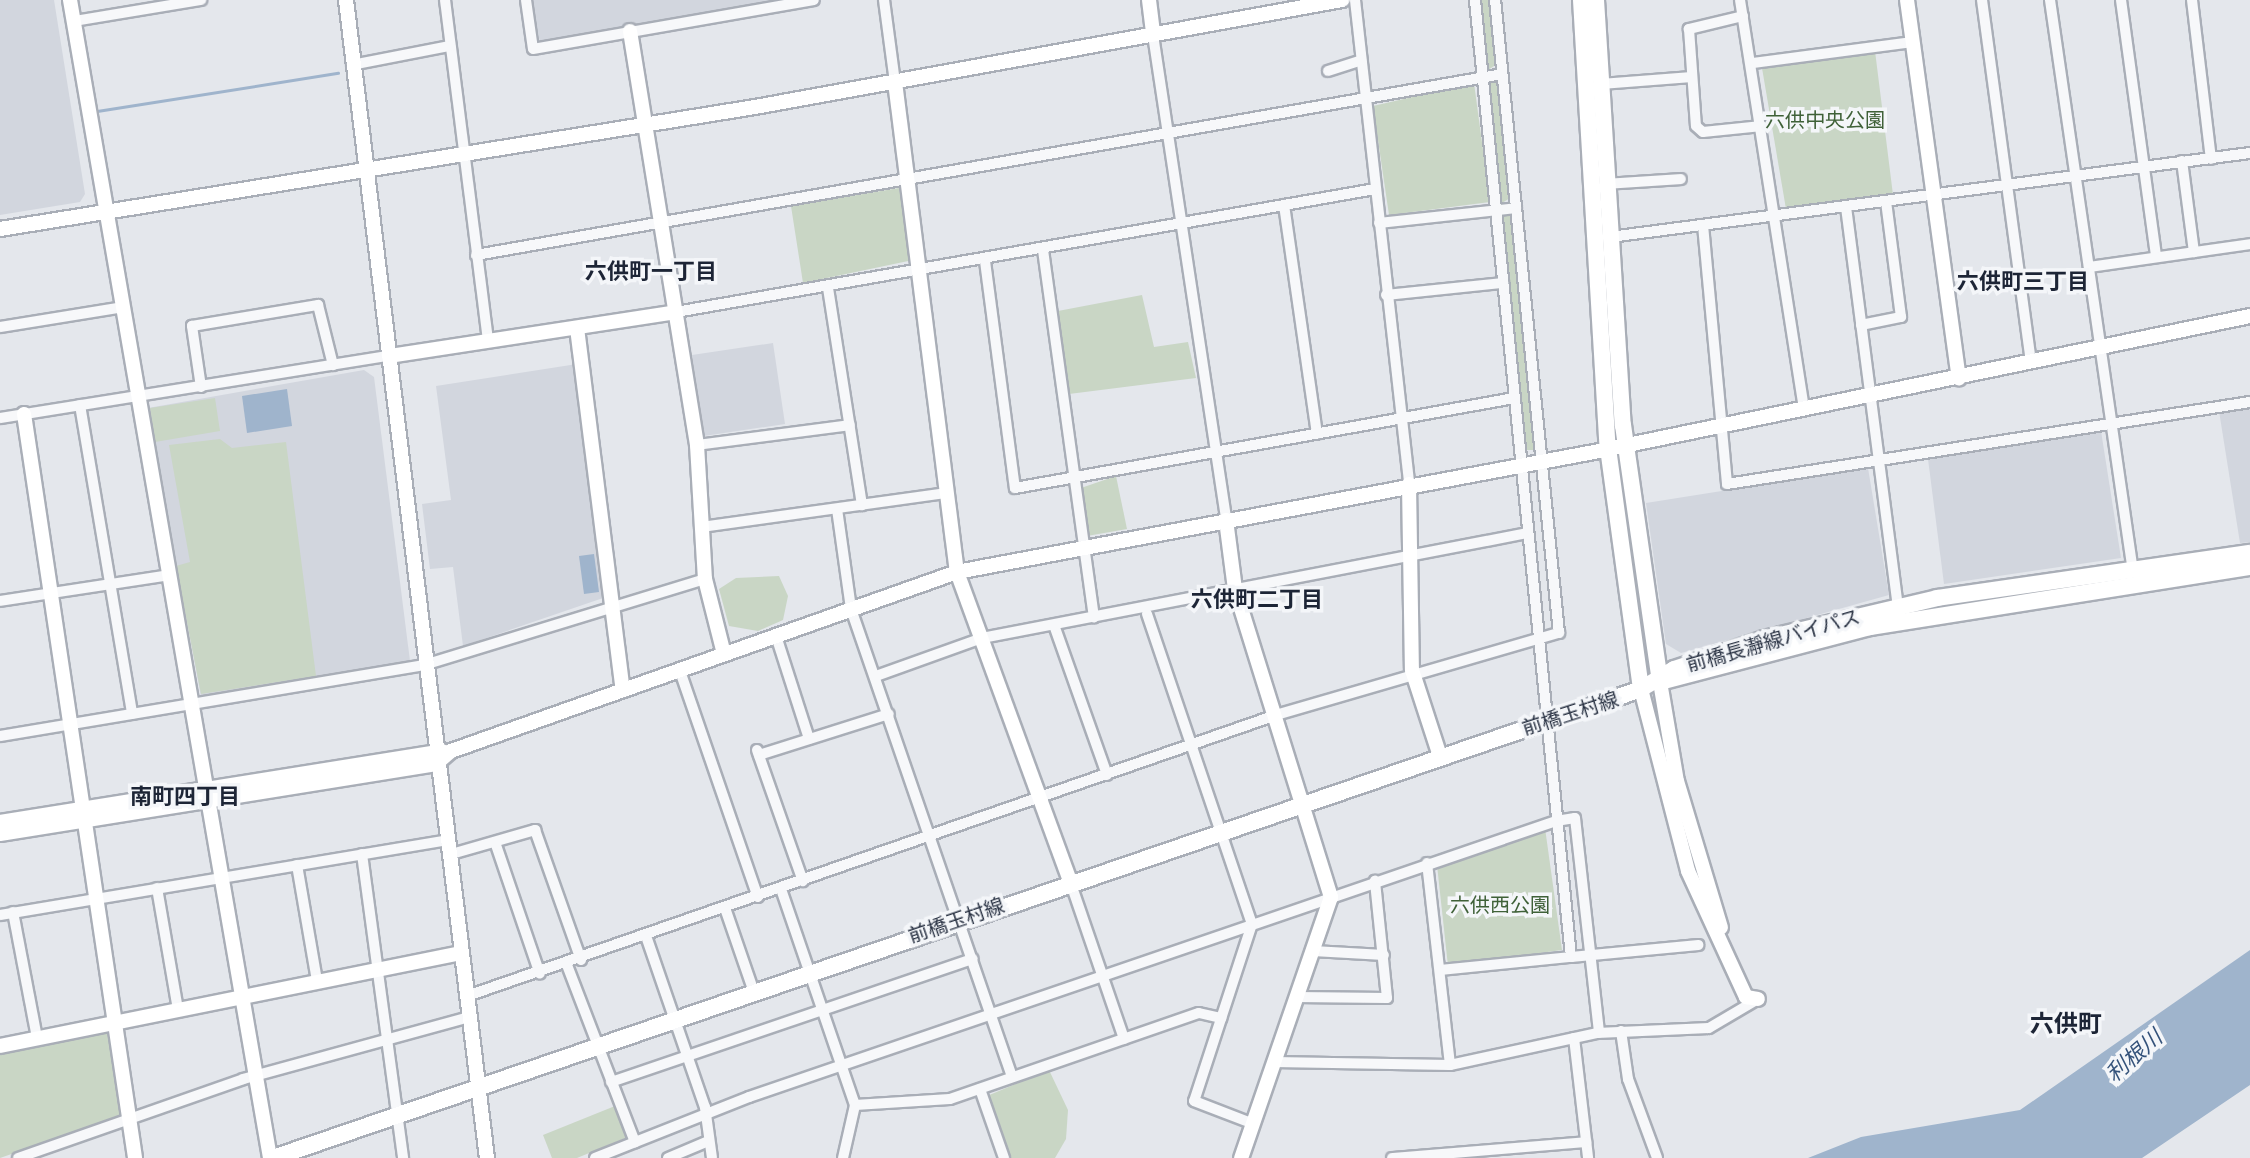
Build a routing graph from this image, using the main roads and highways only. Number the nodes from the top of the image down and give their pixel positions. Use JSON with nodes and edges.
{"nodes":[{"id":1,"x":1581,"y":0,"type":"edge"},
{"id":2,"x":1596,"y":0,"type":"edge"},
{"id":3,"x":2250,"y":553,"type":"edge"},
{"id":4,"x":2250,"y":567,"type":"edge"},
{"id":5,"x":2134,"y":577,"type":"junction"},
{"id":6,"x":1660,"y":682,"type":"junction"},
{"id":7,"x":1641,"y":689,"type":"junction"},
{"id":8,"x":271,"y":1158,"type":"edge"}],
"edges":[{"from":1,"to":7,"type":"main road","name":"前橋玉村線"},
{"from":2,"to":6,"type":"main road"},
{"from":3,"to":5,"type":"main road","name":"前橋長瀞線バイパス"},
{"from":4,"to":5,"type":"main road","name":"前橋長瀞線バイパス"},
{"from":5,"to":6,"type":"main road","name":"前橋長瀞線バイパス"},
{"from":6,"to":7,"type":"main road","name":"前橋玉村線"},
{"from":7,"to":8,"type":"main road","name":"前橋玉村線"}]}
